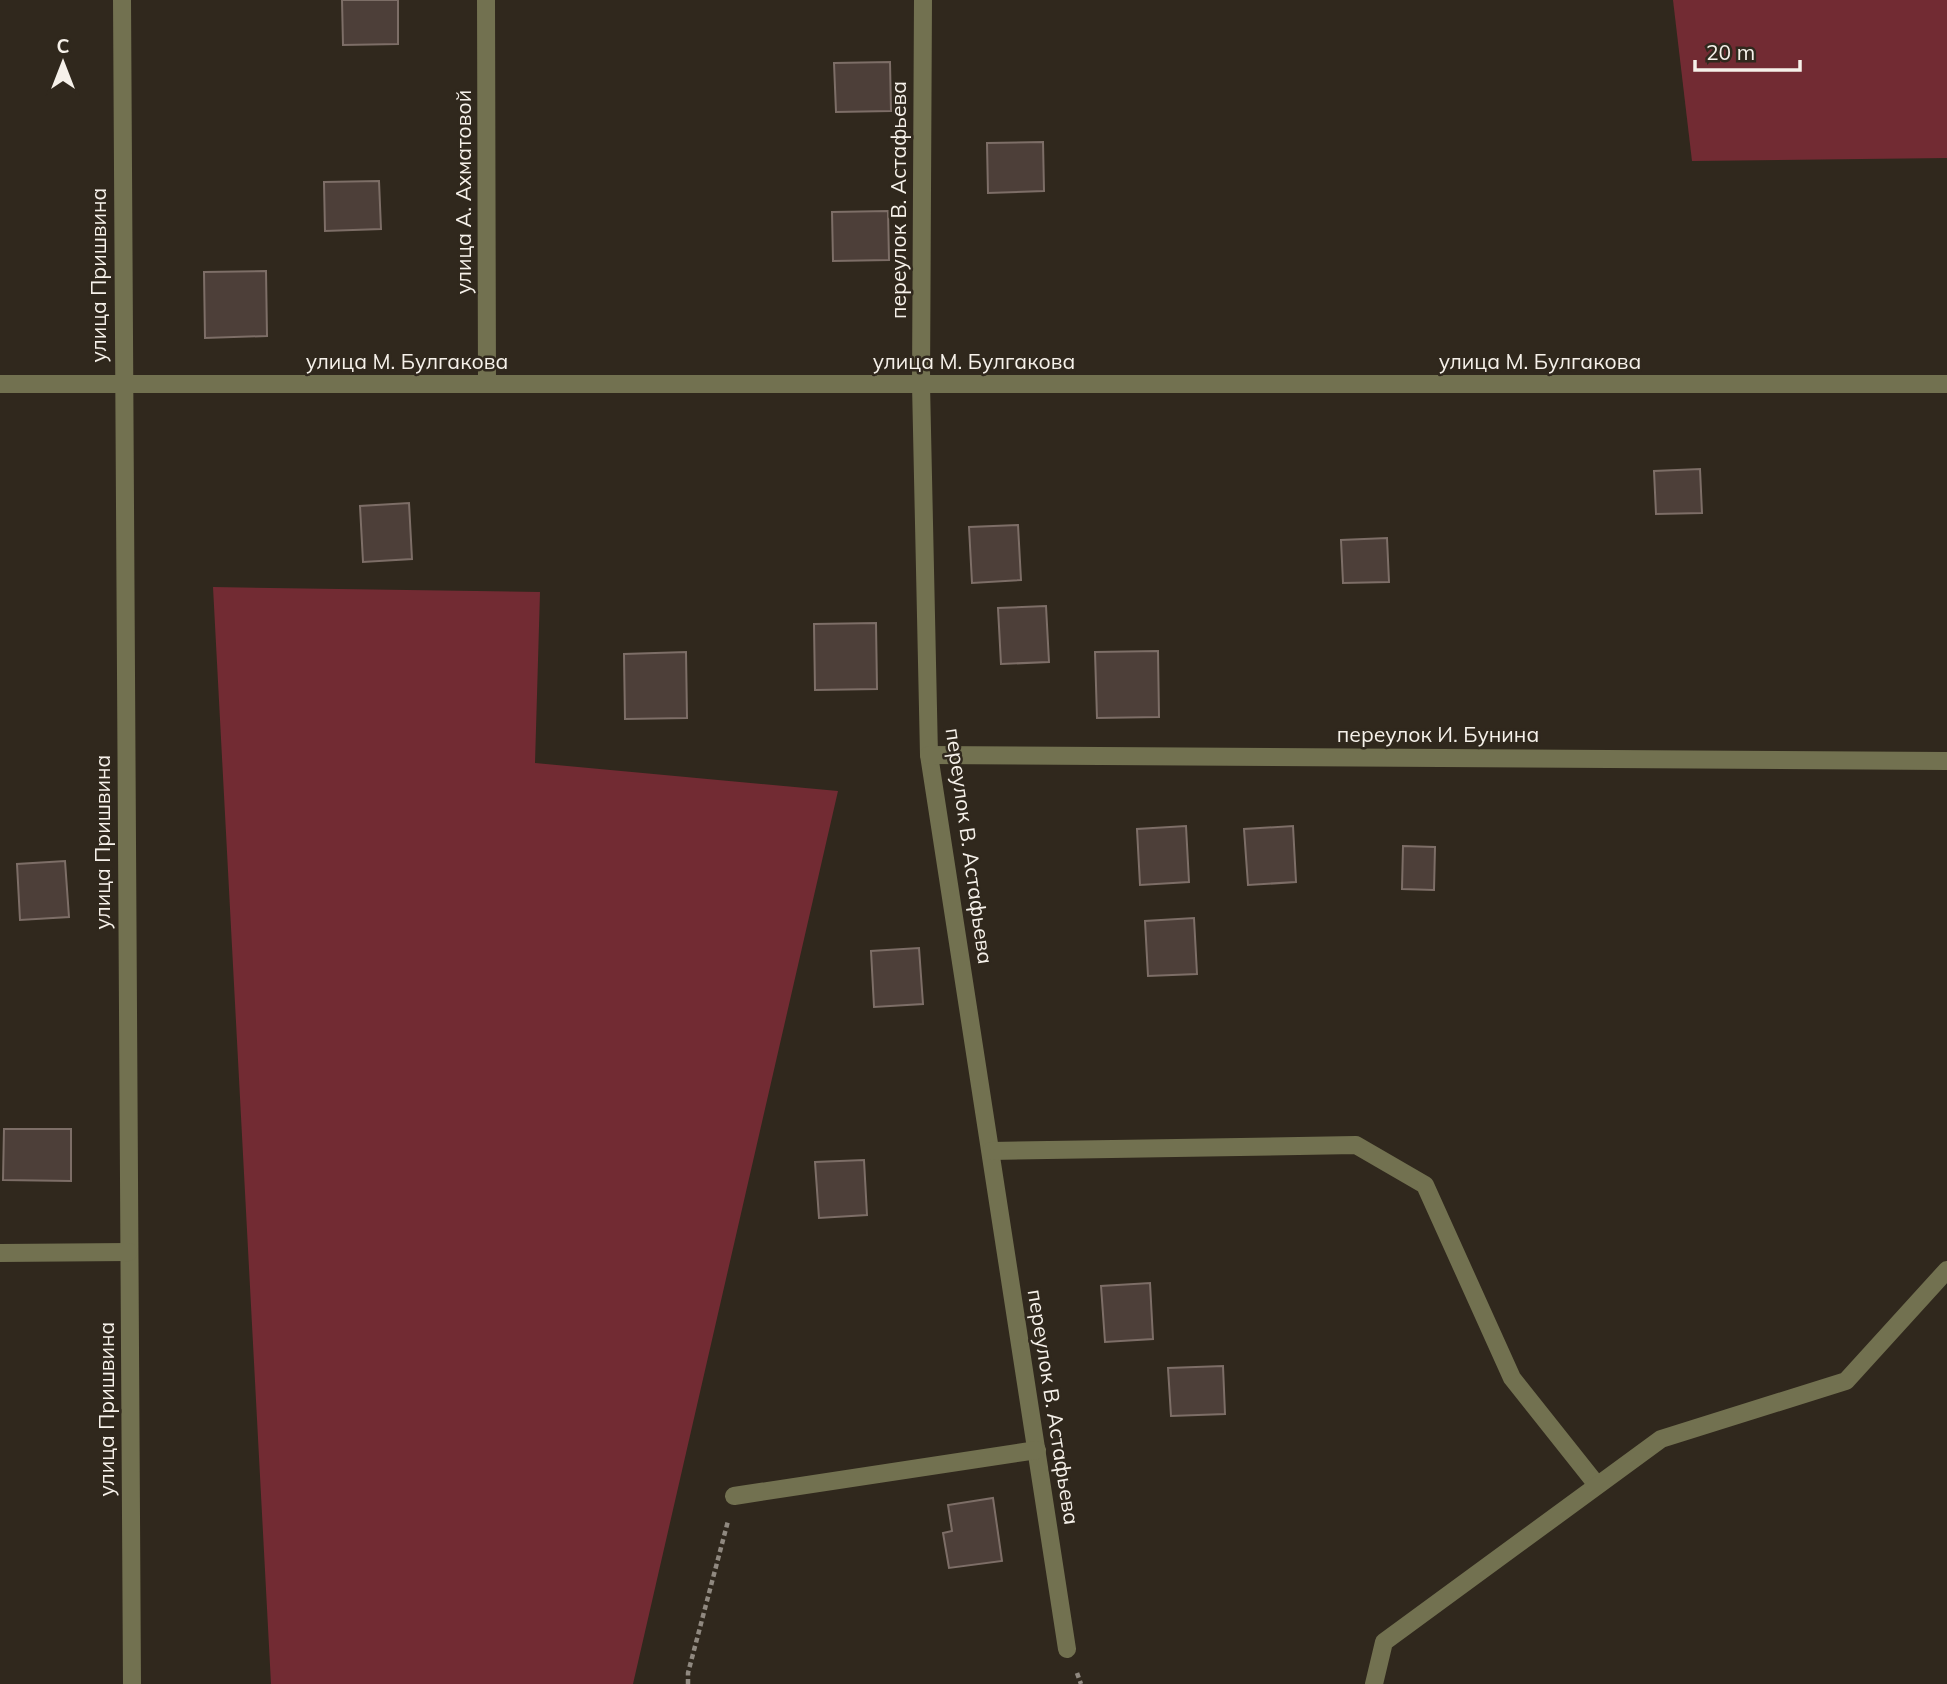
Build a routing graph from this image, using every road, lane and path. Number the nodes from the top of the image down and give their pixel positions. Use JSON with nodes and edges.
{"nodes":[{"id":1,"x":122,"y":0,"type":"edge"},
{"id":2,"x":486,"y":0,"type":"edge"},
{"id":3,"x":923,"y":0,"type":"edge"},
{"id":4,"x":0,"y":384,"type":"edge"},
{"id":5,"x":122,"y":384,"type":"junction"},
{"id":6,"x":487,"y":384,"type":"junction"},
{"id":7,"x":921,"y":384,"type":"junction"},
{"id":8,"x":1947,"y":384,"type":"edge"},
{"id":9,"x":929,"y":755,"type":"junction"},
{"id":10,"x":1947,"y":761,"type":"edge"},
{"id":11,"x":991,"y":1151,"type":"junction"},
{"id":12,"x":129,"y":1252,"type":"junction"},
{"id":13,"x":0,"y":1253,"type":"edge"},
{"id":14,"x":1947,"y":1270,"type":"edge"},
{"id":15,"x":1037,"y":1450,"type":"junction"},
{"id":16,"x":1597,"y":1485,"type":"junction"},
{"id":17,"x":734,"y":1496,"type":"joint"},
{"id":18,"x":1068,"y":1649,"type":"dead end"},
{"id":19,"x":132,"y":1684,"type":"edge"},
{"id":20,"x":688,"y":1684,"type":"edge"},
{"id":21,"x":1374,"y":1684,"type":"edge"}],
"edges":[{"from":1,"to":5,"type":"street","name":"улица Пришвина"},
{"from":2,"to":6,"type":"street","name":"улица А. Ахматовой"},
{"from":3,"to":7,"type":"street","name":"переулок В. Астафьева"},
{"from":4,"to":5,"type":"street","name":"улица М. Булгакова"},
{"from":5,"to":6,"type":"street","name":"улица М. Булгакова"},
{"from":5,"to":12,"type":"street","name":"улица Пришвина"},
{"from":6,"to":7,"type":"street","name":"улица М. Булгакова"},
{"from":7,"to":8,"type":"street","name":"улица М. Булгакова"},
{"from":7,"to":9,"type":"street","name":"переулок В. Астафьева"},
{"from":9,"to":10,"type":"street","name":"переулок И. Бунина"},
{"from":9,"to":11,"type":"street","name":"переулок В. Астафьева"},
{"from":11,"to":15,"type":"street","name":"переулок В. Астафьева"},
{"from":11,"to":16,"type":"street"},
{"from":12,"to":13,"type":"street"},
{"from":12,"to":19,"type":"street","name":"улица Пришвина"},
{"from":14,"to":16,"type":"street"},
{"from":15,"to":17,"type":"street"},
{"from":15,"to":18,"type":"street","name":"переулок В. Астафьева"},
{"from":16,"to":21,"type":"street"},
{"from":17,"to":20,"type":"path"}]}
